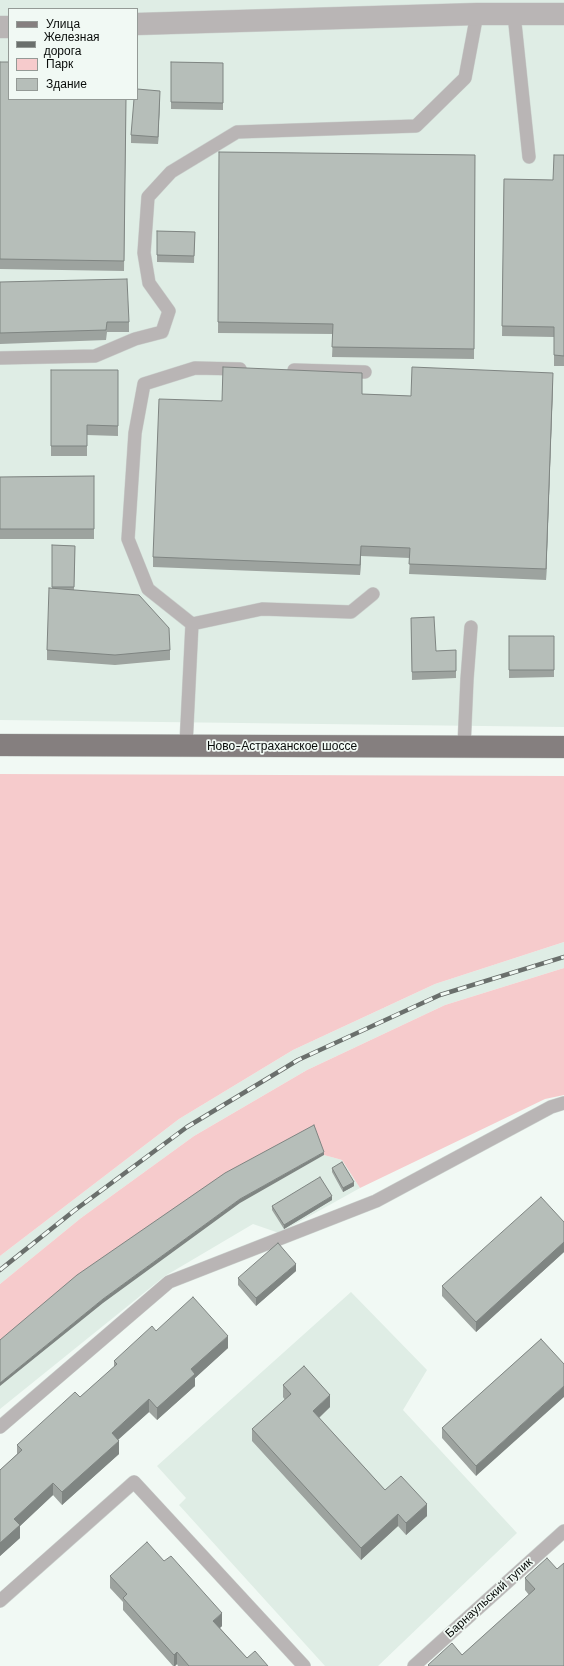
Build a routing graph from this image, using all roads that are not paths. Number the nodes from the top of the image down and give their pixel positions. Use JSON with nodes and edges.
{"nodes":[{"id":1,"x":477,"y":14,"type":"junction"},
{"id":2,"x":514,"y":14,"type":"junction"},
{"id":3,"x":564,"y":14,"type":"edge"},
{"id":4,"x":138,"y":24,"type":"edge"},
{"id":5,"x":529,"y":157,"type":"dead end"},
{"id":6,"x":0,"y":358,"type":"edge"},
{"id":7,"x":249,"y":370,"type":"edge"},
{"id":8,"x":280,"y":370,"type":"edge"},
{"id":9,"x":365,"y":372,"type":"dead end"},
{"id":10,"x":373,"y":594,"type":"dead end"},
{"id":11,"x":192,"y":624,"type":"junction"},
{"id":12,"x":471,"y":627,"type":"dead end"},
{"id":13,"x":0,"y":745,"type":"edge"},
{"id":14,"x":186,"y":745,"type":"junction"},
{"id":15,"x":464,"y":746,"type":"junction"},
{"id":16,"x":564,"y":747,"type":"edge"},
{"id":17,"x":564,"y":1103,"type":"edge"},
{"id":18,"x":0,"y":1427,"type":"edge"},
{"id":19,"x":564,"y":1531,"type":"edge"},
{"id":20,"x":0,"y":1601,"type":"edge"},
{"id":21,"x":304,"y":1666,"type":"edge"},
{"id":22,"x":414,"y":1666,"type":"edge"}],
"edges":[{"from":1,"to":2,"type":"street"},
{"from":1,"to":4,"type":"street"},
{"from":1,"to":6,"type":"lane"},
{"from":2,"to":3,"type":"street"},
{"from":2,"to":5,"type":"lane"},
{"from":7,"to":11,"type":"lane"},
{"from":8,"to":9,"type":"lane"},
{"from":10,"to":11,"type":"lane"},
{"from":11,"to":14,"type":"lane"},
{"from":12,"to":15,"type":"lane"},
{"from":13,"to":14,"type":"main road","name":"Ново-Астраханское шоссе"},
{"from":14,"to":15,"type":"main road","name":"Ново-Астраханское шоссе"},
{"from":15,"to":16,"type":"main road","name":"Ново-Астраханское шоссе"},
{"from":17,"to":18,"type":"lane"},
{"from":19,"to":22,"type":"lane","name":"Барнаульский тупик"},
{"from":20,"to":21,"type":"lane"}]}
